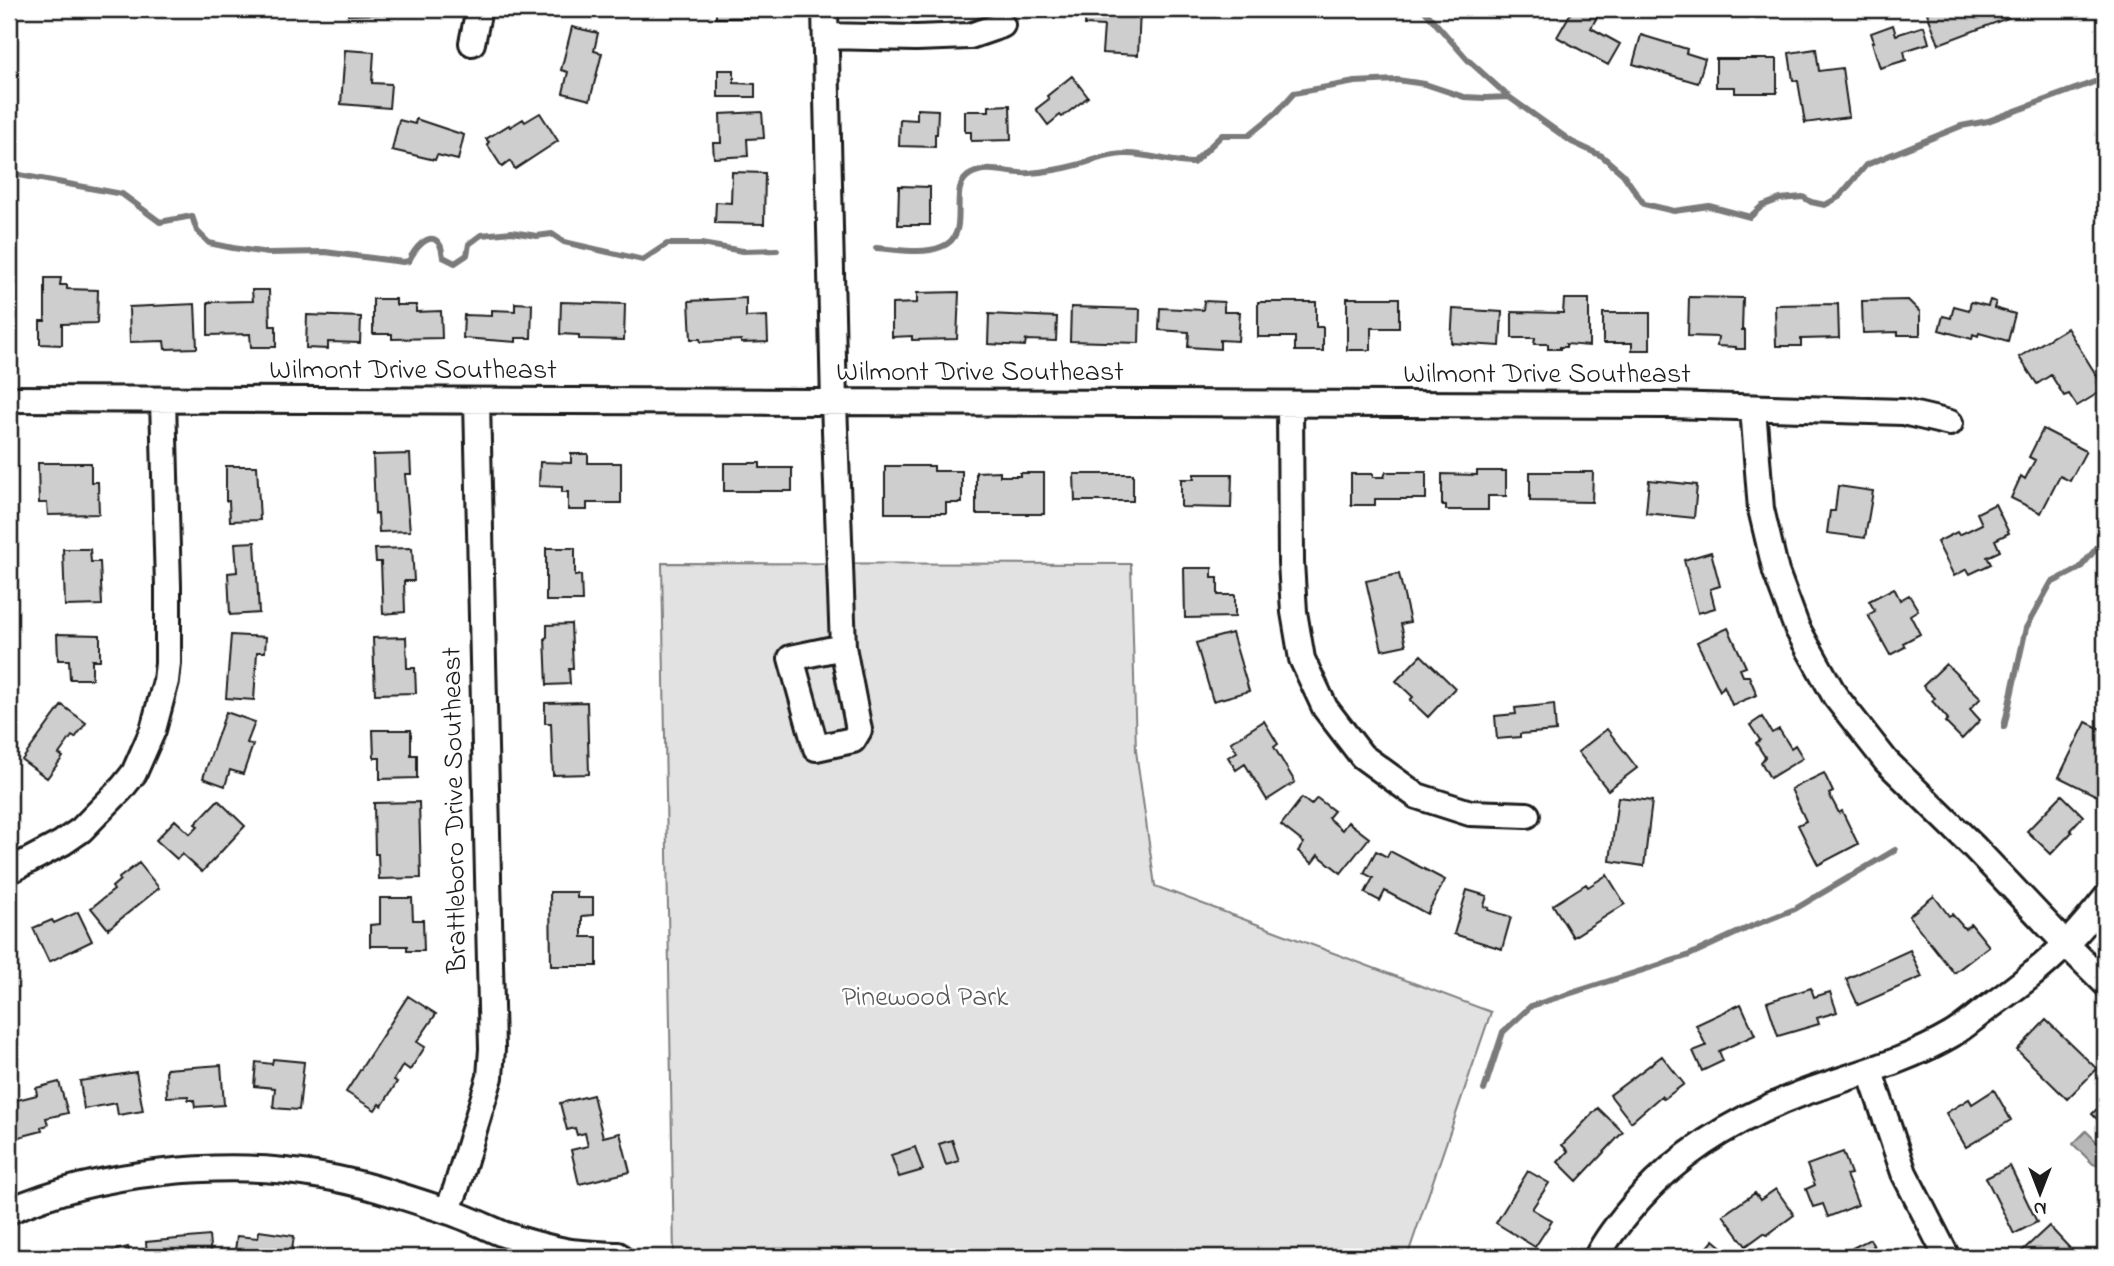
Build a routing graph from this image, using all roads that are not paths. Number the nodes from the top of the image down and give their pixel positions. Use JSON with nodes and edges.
{"nodes":[{"id":1,"x":480,"y":9,"type":"edge"},
{"id":2,"x":825,"y":9,"type":"edge"},
{"id":3,"x":1002,"y":25,"type":"dead end"},
{"id":4,"x":826,"y":36,"type":"junction"},
{"id":5,"x":472,"y":43,"type":"dead end"},
{"id":6,"x":9,"y":399,"type":"edge"},
{"id":7,"x":163,"y":400,"type":"junction"},
{"id":8,"x":477,"y":401,"type":"junction"},
{"id":9,"x":834,"y":403,"type":"junction"},
{"id":10,"x":1290,"y":404,"type":"junction"},
{"id":11,"x":1754,"y":408,"type":"junction"},
{"id":12,"x":1950,"y":423,"type":"dead end"},
{"id":13,"x":843,"y":647,"type":"dead end"},
{"id":14,"x":1527,"y":815,"type":"dead end"},
{"id":15,"x":9,"y":871,"type":"edge"},
{"id":16,"x":2105,"y":899,"type":"edge"},
{"id":17,"x":2066,"y":944,"type":"junction"},
{"id":18,"x":2105,"y":983,"type":"edge"},
{"id":19,"x":1870,"y":1072,"type":"junction"},
{"id":20,"x":9,"y":1211,"type":"edge"},
{"id":21,"x":447,"y":1211,"type":"junction"},
{"id":22,"x":618,"y":1255,"type":"dead end"},
{"id":23,"x":1597,"y":1257,"type":"edge"},
{"id":24,"x":1947,"y":1257,"type":"edge"}],
"edges":[{"from":1,"to":5,"type":"street"},
{"from":2,"to":4,"type":"street"},
{"from":3,"to":4,"type":"street"},
{"from":4,"to":9,"type":"street"},
{"from":6,"to":7,"type":"street","name":"Wilmont Drive Southeast"},
{"from":7,"to":8,"type":"street","name":"Wilmont Drive Southeast"},
{"from":7,"to":15,"type":"street"},
{"from":8,"to":9,"type":"street","name":"Wilmont Drive Southeast"},
{"from":8,"to":21,"type":"street","name":"Brattleboro Drive Southeast"},
{"from":9,"to":10,"type":"street","name":"Wilmont Drive Southeast"},
{"from":9,"to":13,"type":"street"},
{"from":10,"to":11,"type":"street","name":"Wilmont Drive Southeast"},
{"from":10,"to":14,"type":"street"},
{"from":11,"to":12,"type":"street","name":"Wilmont Drive Southeast"},
{"from":11,"to":17,"type":"street"},
{"from":16,"to":17,"type":"street"},
{"from":17,"to":18,"type":"street"},
{"from":17,"to":19,"type":"street"},
{"from":19,"to":23,"type":"street"},
{"from":19,"to":24,"type":"street"},
{"from":20,"to":21,"type":"street"},
{"from":21,"to":22,"type":"street"}]}
